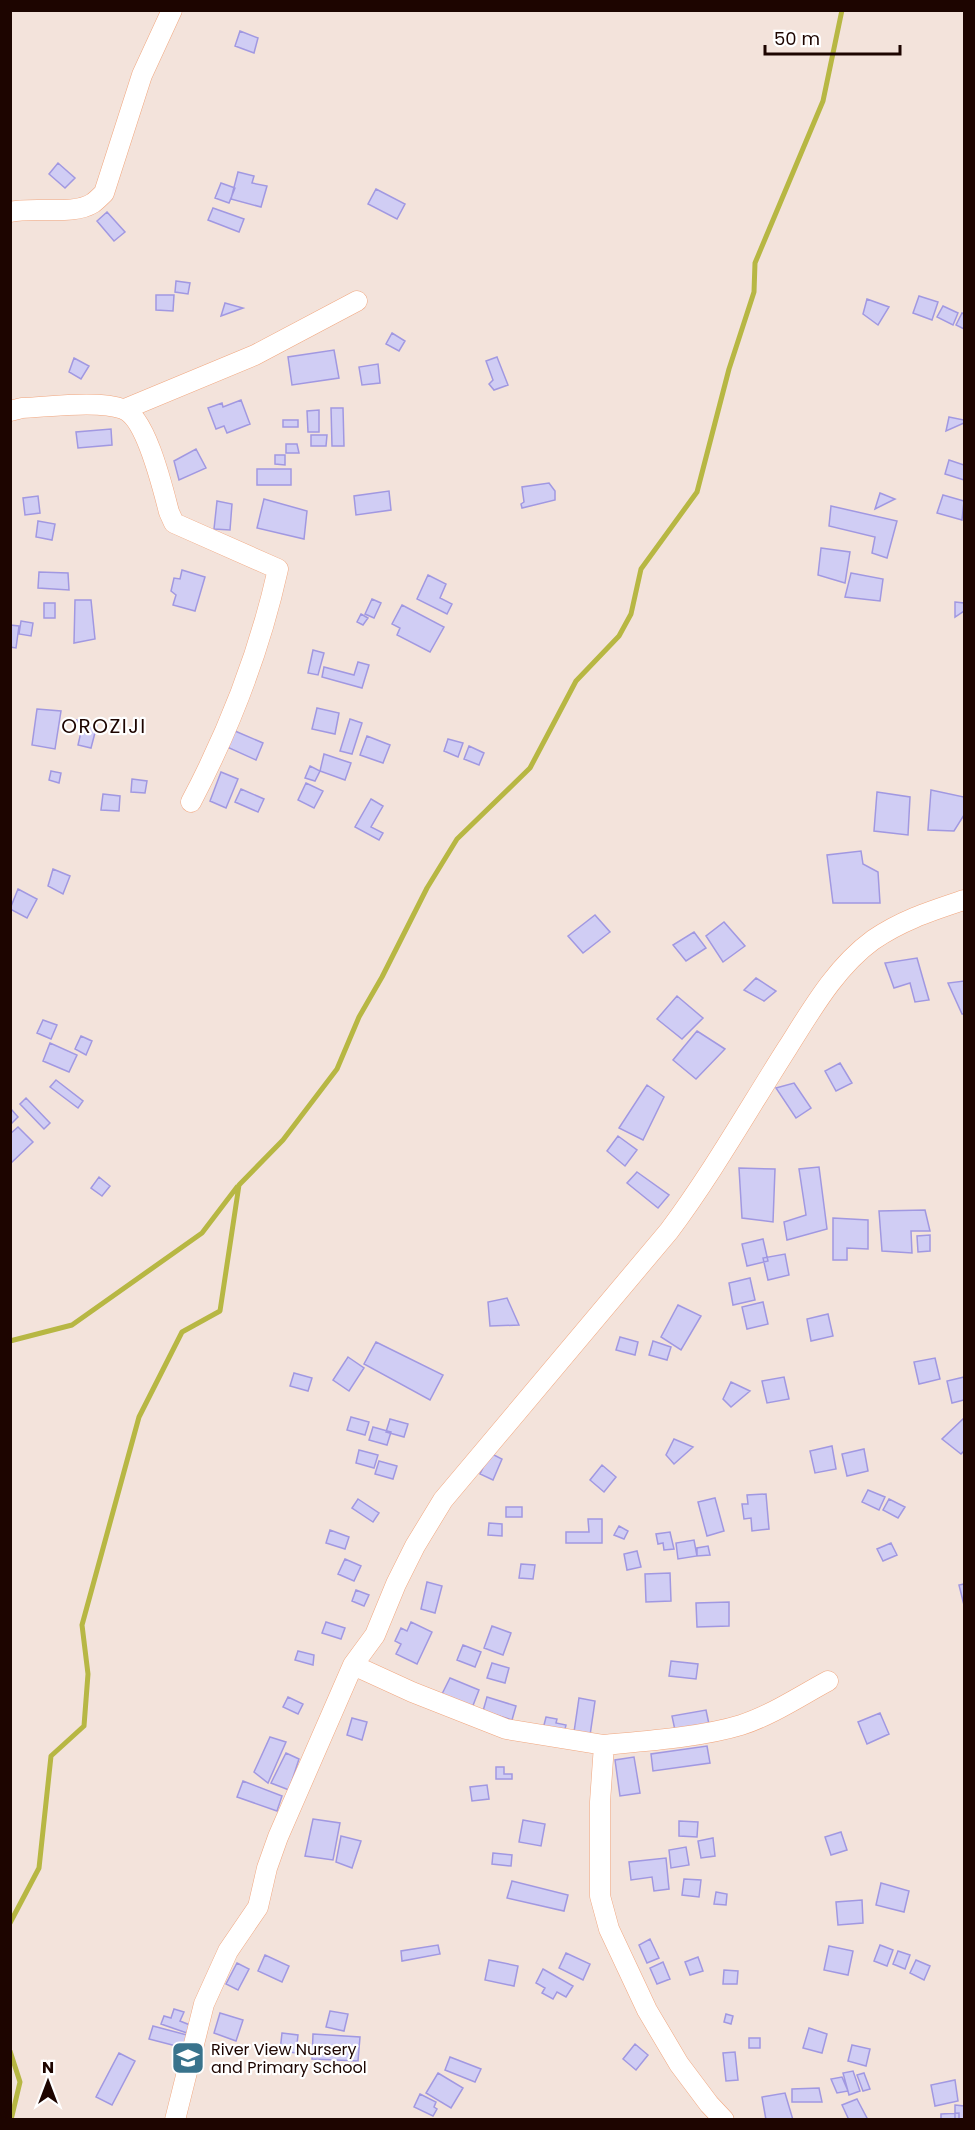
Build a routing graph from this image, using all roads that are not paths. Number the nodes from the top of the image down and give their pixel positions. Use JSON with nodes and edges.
{"nodes":[{"id":1,"x":172,"y":10,"type":"edge"},
{"id":2,"x":10,"y":212,"type":"edge"},
{"id":3,"x":357,"y":302,"type":"dead end"},
{"id":4,"x":126,"y":409,"type":"junction"},
{"id":5,"x":10,"y":411,"type":"edge"},
{"id":6,"x":191,"y":802,"type":"dead end"},
{"id":7,"x":964,"y":900,"type":"edge"},
{"id":8,"x":353,"y":1665,"type":"junction"},
{"id":9,"x":828,"y":1681,"type":"dead end"},
{"id":10,"x":604,"y":1745,"type":"junction"},
{"id":11,"x":175,"y":2120,"type":"edge"},
{"id":12,"x":724,"y":2120,"type":"edge"}],
"edges":[{"from":1,"to":2,"type":"street"},
{"from":3,"to":4,"type":"street"},
{"from":4,"to":5,"type":"street"},
{"from":4,"to":6,"type":"street"},
{"from":7,"to":8,"type":"street"},
{"from":8,"to":10,"type":"street"},
{"from":8,"to":11,"type":"street"},
{"from":9,"to":10,"type":"street"},
{"from":10,"to":12,"type":"street"}]}
